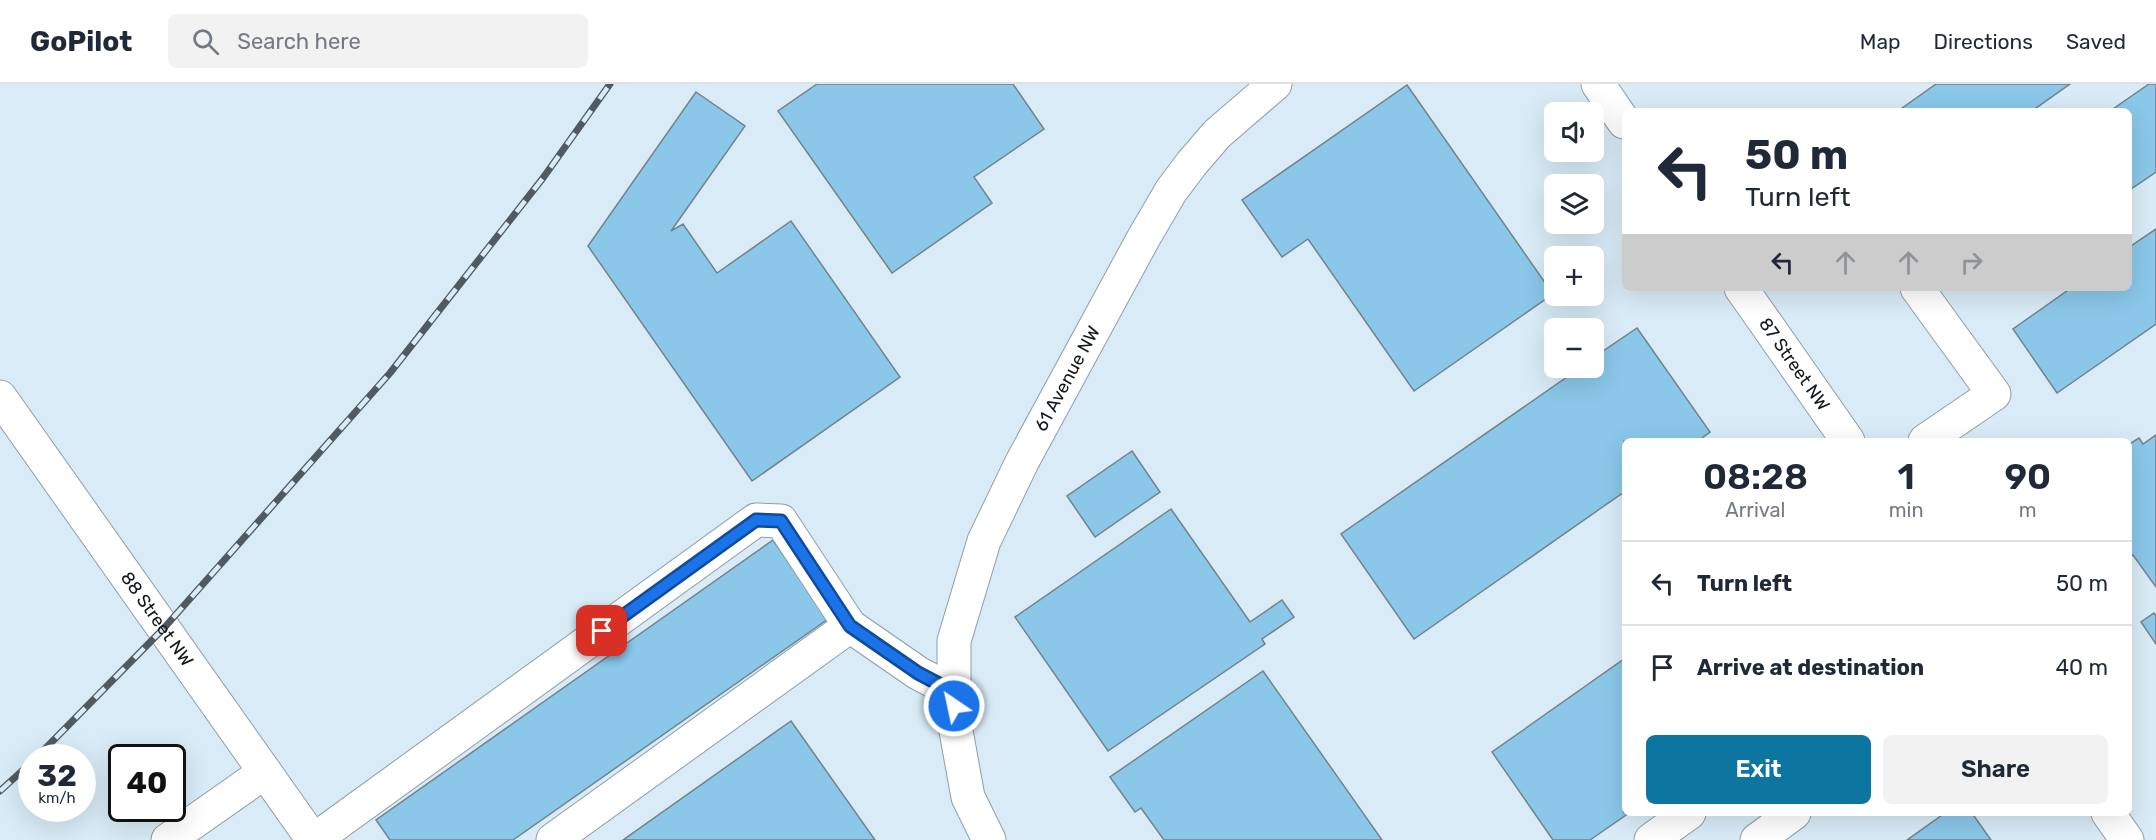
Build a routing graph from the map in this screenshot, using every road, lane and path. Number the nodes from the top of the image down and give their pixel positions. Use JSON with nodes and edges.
{"nodes":[{"id":1,"x":1598,"y":84,"type":"edge"},
{"id":2,"x":1267,"y":87,"type":"edge"},
{"id":3,"x":1622,"y":119,"type":"edge"},
{"id":4,"x":1743,"y":291,"type":"edge"},
{"id":5,"x":1919,"y":291,"type":"edge"},
{"id":6,"x":0,"y":397,"type":"edge"},
{"id":7,"x":1846,"y":438,"type":"edge"},
{"id":8,"x":1929,"y":438,"type":"edge"},
{"id":9,"x":850,"y":626,"type":"junction"},
{"id":10,"x":954,"y":706,"type":"junction"},
{"id":11,"x":265,"y":772,"type":"junction"},
{"id":12,"x":1685,"y":816,"type":"edge"},
{"id":13,"x":1790,"y":816,"type":"edge"},
{"id":14,"x":2110,"y":816,"type":"edge"},
{"id":15,"x":203,"y":830,"type":"edge"},
{"id":16,"x":168,"y":840,"type":"edge"},
{"id":17,"x":313,"y":840,"type":"edge"},
{"id":18,"x":553,"y":840,"type":"edge"},
{"id":19,"x":989,"y":840,"type":"edge"},
{"id":20,"x":1651,"y":840,"type":"edge"},
{"id":21,"x":1757,"y":840,"type":"edge"},
{"id":22,"x":2127,"y":840,"type":"edge"}],
"edges":[{"from":1,"to":3,"type":"street"},
{"from":2,"to":10,"type":"street","name":"61 Avenue NW"},
{"from":4,"to":7,"type":"street","name":"87 Street NW"},
{"from":5,"to":8,"type":"street"},
{"from":6,"to":11,"type":"street","name":"88 Street NW"},
{"from":9,"to":10,"type":"street"},
{"from":9,"to":17,"type":"street"},
{"from":9,"to":18,"type":"street"},
{"from":10,"to":19,"type":"street","name":"61 Avenue NW"},
{"from":11,"to":15,"type":"street"},
{"from":11,"to":17,"type":"street","name":"88 Street NW"},
{"from":12,"to":20,"type":"street"},
{"from":13,"to":21,"type":"street"},
{"from":14,"to":22,"type":"street"},
{"from":15,"to":16,"type":"street"}]}
